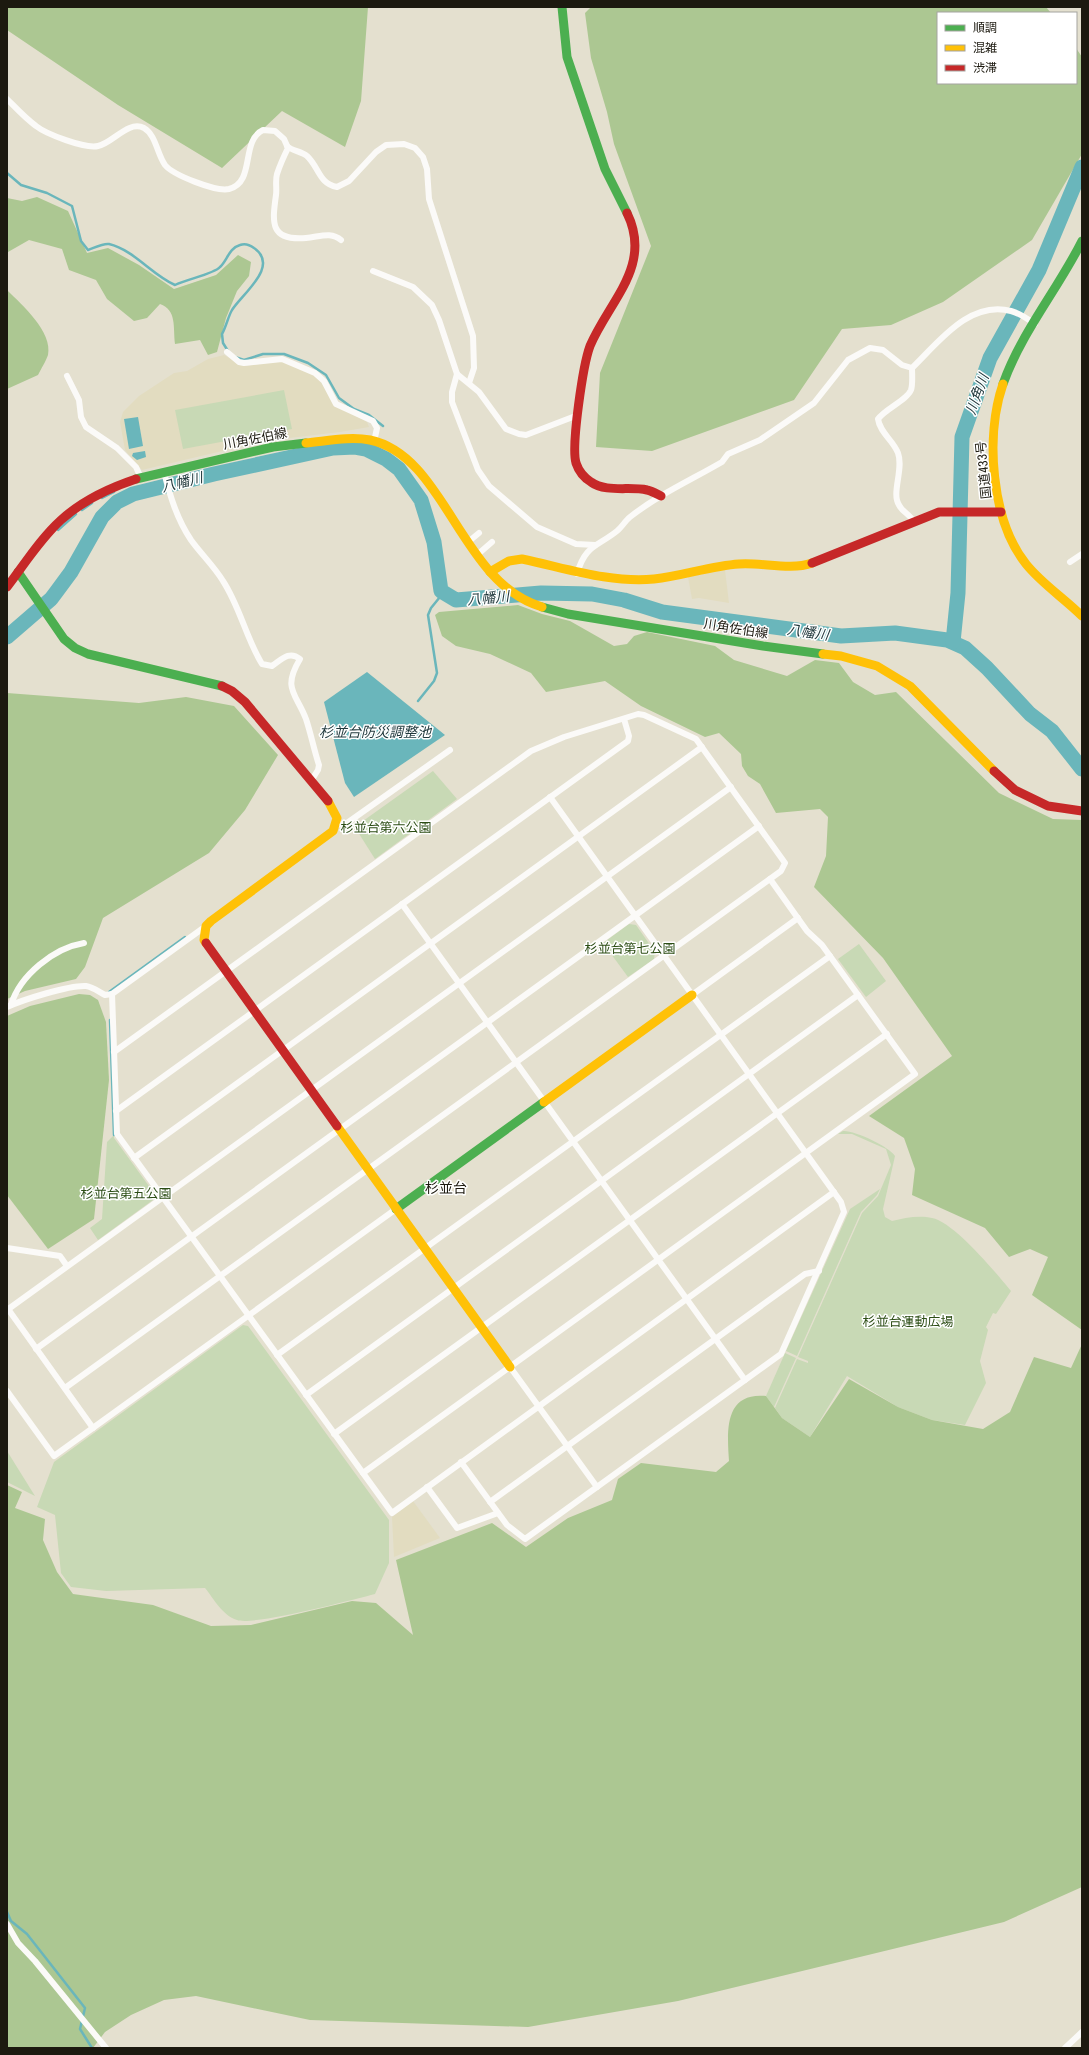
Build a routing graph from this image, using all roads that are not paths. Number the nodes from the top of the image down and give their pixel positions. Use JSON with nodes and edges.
{"nodes":[{"id":1,"x":562,"y":7,"type":"edge"},
{"id":2,"x":7,"y":98,"type":"edge"},
{"id":3,"x":287,"y":146,"type":"junction"},
{"id":4,"x":341,"y":240,"type":"dead end"},
{"id":5,"x":1082,"y":241,"type":"edge"},
{"id":6,"x":373,"y":271,"type":"dead end"},
{"id":7,"x":1035,"y":324,"type":"junction"},
{"id":8,"x":227,"y":352,"type":"dead end"},
{"id":9,"x":912,"y":368,"type":"junction"},
{"id":10,"x":457,"y":374,"type":"junction"},
{"id":11,"x":67,"y":376,"type":"dead end"},
{"id":12,"x":469,"y":384,"type":"junction"},
{"id":13,"x":578,"y":415,"type":"junction"},
{"id":14,"x":374,"y":442,"type":"junction"},
{"id":15,"x":165,"y":474,"type":"junction"},
{"id":16,"x":141,"y":478,"type":"junction"},
{"id":17,"x":661,"y":496,"type":"junction"},
{"id":18,"x":1001,"y":512,"type":"junction"},
{"id":19,"x":913,"y":521,"type":"junction"},
{"id":20,"x":479,"y":533,"type":"dead end"},
{"id":21,"x":468,"y":542,"type":"junction"},
{"id":22,"x":492,"y":542,"type":"dead end"},
{"id":23,"x":595,"y":545,"type":"junction"},
{"id":24,"x":1082,"y":554,"type":"edge"},
{"id":25,"x":477,"y":555,"type":"junction"},
{"id":26,"x":1070,"y":562,"type":"dead end"},
{"id":27,"x":18,"y":572,"type":"junction"},
{"id":28,"x":490,"y":572,"type":"junction"},
{"id":29,"x":577,"y":574,"type":"junction"},
{"id":30,"x":7,"y":586,"type":"edge"},
{"id":31,"x":1082,"y":616,"type":"edge"},
{"id":32,"x":624,"y":719,"type":"junction"},
{"id":33,"x":702,"y":747,"type":"junction"},
{"id":34,"x":450,"y":750,"type":"dead end"},
{"id":35,"x":311,"y":781,"type":"junction"},
{"id":36,"x":731,"y":787,"type":"junction"},
{"id":37,"x":550,"y":797,"type":"junction"},
{"id":38,"x":1082,"y":811,"type":"edge"},
{"id":39,"x":336,"y":825,"type":"junction"},
{"id":40,"x":759,"y":826,"type":"junction"},
{"id":41,"x":578,"y":837,"type":"junction"},
{"id":42,"x":607,"y":877,"type":"junction"},
{"id":43,"x":770,"y":879,"type":"junction"},
{"id":44,"x":402,"y":904,"type":"junction"},
{"id":45,"x":635,"y":916,"type":"junction"},
{"id":46,"x":798,"y":918,"type":"junction"},
{"id":47,"x":206,"y":926,"type":"junction"},
{"id":48,"x":84,"y":943,"type":"dead end"},
{"id":49,"x":430,"y":944,"type":"junction"},
{"id":50,"x":664,"y":955,"type":"junction"},
{"id":51,"x":830,"y":956,"type":"junction"},
{"id":52,"x":225,"y":972,"type":"junction"},
{"id":53,"x":459,"y":984,"type":"junction"},
{"id":54,"x":112,"y":994,"type":"junction"},
{"id":55,"x":692,"y":995,"type":"junction"},
{"id":56,"x":858,"y":995,"type":"junction"},
{"id":57,"x":9,"y":1006,"type":"edge"},
{"id":58,"x":254,"y":1011,"type":"junction"},
{"id":59,"x":487,"y":1023,"type":"junction"},
{"id":60,"x":887,"y":1034,"type":"junction"},
{"id":61,"x":721,"y":1035,"type":"junction"},
{"id":62,"x":282,"y":1051,"type":"junction"},
{"id":63,"x":114,"y":1052,"type":"junction"},
{"id":64,"x":516,"y":1062,"type":"junction"},
{"id":65,"x":749,"y":1074,"type":"junction"},
{"id":66,"x":311,"y":1090,"type":"junction"},
{"id":67,"x":544,"y":1102,"type":"junction"},
{"id":68,"x":116,"y":1111,"type":"junction"},
{"id":69,"x":778,"y":1113,"type":"junction"},
{"id":70,"x":339,"y":1130,"type":"junction"},
{"id":71,"x":573,"y":1141,"type":"junction"},
{"id":72,"x":806,"y":1153,"type":"junction"},
{"id":73,"x":134,"y":1158,"type":"junction"},
{"id":74,"x":368,"y":1169,"type":"junction"},
{"id":75,"x":601,"y":1181,"type":"junction"},
{"id":76,"x":834,"y":1192,"type":"junction"},
{"id":77,"x":163,"y":1197,"type":"junction"},
{"id":78,"x":396,"y":1208,"type":"junction"},
{"id":79,"x":630,"y":1220,"type":"junction"},
{"id":80,"x":191,"y":1237,"type":"junction"},
{"id":81,"x":7,"y":1248,"type":"edge"},
{"id":82,"x":425,"y":1248,"type":"junction"},
{"id":83,"x":658,"y":1260,"type":"junction"},
{"id":84,"x":67,"y":1266,"type":"junction"},
{"id":85,"x":819,"y":1271,"type":"junction"},
{"id":86,"x":220,"y":1276,"type":"junction"},
{"id":87,"x":454,"y":1288,"type":"junction"},
{"id":88,"x":687,"y":1299,"type":"junction"},
{"id":89,"x":7,"y":1310,"type":"edge"},
{"id":90,"x":248,"y":1315,"type":"junction"},
{"id":91,"x":482,"y":1327,"type":"junction"},
{"id":92,"x":715,"y":1338,"type":"junction"},
{"id":93,"x":36,"y":1349,"type":"junction"},
{"id":94,"x":277,"y":1355,"type":"junction"},
{"id":95,"x":510,"y":1367,"type":"junction"},
{"id":96,"x":745,"y":1380,"type":"junction"},
{"id":97,"x":65,"y":1388,"type":"junction"},
{"id":98,"x":7,"y":1391,"type":"edge"},
{"id":99,"x":306,"y":1394,"type":"junction"},
{"id":100,"x":539,"y":1406,"type":"junction"},
{"id":101,"x":94,"y":1428,"type":"junction"},
{"id":102,"x":334,"y":1434,"type":"junction"},
{"id":103,"x":568,"y":1445,"type":"junction"},
{"id":104,"x":461,"y":1462,"type":"junction"},
{"id":105,"x":363,"y":1473,"type":"junction"},
{"id":106,"x":597,"y":1486,"type":"junction"},
{"id":107,"x":427,"y":1487,"type":"junction"},
{"id":108,"x":490,"y":1502,"type":"junction"},
{"id":109,"x":498,"y":1513,"type":"junction"},
{"id":110,"x":7,"y":1924,"type":"edge"},
{"id":111,"x":1082,"y":2032,"type":"edge"},
{"id":112,"x":106,"y":2048,"type":"edge"},
{"id":113,"x":1066,"y":2048,"type":"edge"}],
"edges":[{"from":1,"to":13,"type":"main road"},
{"from":2,"to":3,"type":"street"},
{"from":3,"to":4,"type":"street"},
{"from":3,"to":12,"type":"street"},
{"from":5,"to":7,"type":"main road","name":"国道433号"},
{"from":6,"to":10,"type":"street"},
{"from":7,"to":9,"type":"street"},
{"from":7,"to":18,"type":"main road","name":"国道433号"},
{"from":8,"to":14,"type":"street"},
{"from":9,"to":17,"type":"street"},
{"from":9,"to":19,"type":"street"},
{"from":10,"to":12,"type":"street"},
{"from":10,"to":23,"type":"street"},
{"from":11,"to":16,"type":"street"},
{"from":12,"to":13,"type":"street"},
{"from":13,"to":17,"type":"main road"},
{"from":14,"to":15,"type":"main road","name":"川角佐伯線"},
{"from":14,"to":21,"type":"main road","name":"川角佐伯線"},
{"from":15,"to":16,"type":"main road","name":"川角佐伯線"},
{"from":15,"to":35,"type":"street"},
{"from":16,"to":27,"type":"main road","name":"川角佐伯線"},
{"from":17,"to":23,"type":"street"},
{"from":18,"to":19,"type":"main road"},
{"from":18,"to":31,"type":"main road","name":"国道433号"},
{"from":19,"to":29,"type":"main road"},
{"from":20,"to":21,"type":"street"},
{"from":21,"to":25,"type":"main road","name":"川角佐伯線"},
{"from":22,"to":25,"type":"street"},
{"from":23,"to":29,"type":"street"},
{"from":24,"to":26,"type":"street"},
{"from":25,"to":28,"type":"main road","name":"川角佐伯線"},
{"from":27,"to":30,"type":"main road","name":"川角佐伯線"},
{"from":27,"to":35,"type":"main road"},
{"from":28,"to":29,"type":"main road"},
{"from":28,"to":38,"type":"main road","name":"川角佐伯線"},
{"from":32,"to":33,"type":"street"},
{"from":32,"to":37,"type":"street"},
{"from":32,"to":52,"type":"street"},
{"from":33,"to":36,"type":"street"},
{"from":33,"to":41,"type":"street"},
{"from":34,"to":39,"type":"street"},
{"from":35,"to":39,"type":"main road"},
{"from":36,"to":40,"type":"street"},
{"from":36,"to":42,"type":"street"},
{"from":37,"to":41,"type":"street"},
{"from":37,"to":44,"type":"street"},
{"from":39,"to":47,"type":"main road"},
{"from":40,"to":43,"type":"street"},
{"from":40,"to":45,"type":"street"},
{"from":41,"to":42,"type":"street"},
{"from":41,"to":49,"type":"street"},
{"from":42,"to":45,"type":"street"},
{"from":42,"to":53,"type":"street"},
{"from":43,"to":46,"type":"street"},
{"from":43,"to":50,"type":"street"},
{"from":44,"to":49,"type":"street"},
{"from":44,"to":58,"type":"street"},
{"from":45,"to":50,"type":"street"},
{"from":45,"to":59,"type":"street"},
{"from":46,"to":51,"type":"street"},
{"from":46,"to":55,"type":"street"},
{"from":47,"to":52,"type":"main road"},
{"from":47,"to":54,"type":"street"},
{"from":48,"to":57,"type":"street"},
{"from":49,"to":53,"type":"street"},
{"from":49,"to":62,"type":"street"},
{"from":50,"to":55,"type":"street"},
{"from":50,"to":64,"type":"street"},
{"from":51,"to":56,"type":"street"},
{"from":51,"to":61,"type":"street"},
{"from":52,"to":58,"type":"main road"},
{"from":52,"to":63,"type":"street"},
{"from":53,"to":59,"type":"street"},
{"from":53,"to":66,"type":"street"},
{"from":54,"to":57,"type":"street"},
{"from":54,"to":63,"type":"street"},
{"from":55,"to":61,"type":"street"},
{"from":55,"to":67,"type":"main road"},
{"from":56,"to":60,"type":"street"},
{"from":56,"to":65,"type":"street"},
{"from":58,"to":62,"type":"main road"},
{"from":58,"to":68,"type":"street"},
{"from":59,"to":64,"type":"street"},
{"from":59,"to":70,"type":"street"},
{"from":60,"to":69,"type":"street"},
{"from":60,"to":72,"type":"street"},
{"from":61,"to":65,"type":"street"},
{"from":61,"to":71,"type":"street"},
{"from":62,"to":66,"type":"main road"},
{"from":62,"to":73,"type":"street"},
{"from":63,"to":68,"type":"street"},
{"from":64,"to":67,"type":"street"},
{"from":64,"to":74,"type":"street"},
{"from":65,"to":69,"type":"street"},
{"from":65,"to":75,"type":"street"},
{"from":66,"to":70,"type":"main road"},
{"from":66,"to":77,"type":"street"},
{"from":67,"to":71,"type":"street"},
{"from":67,"to":78,"type":"main road"},
{"from":68,"to":73,"type":"street"},
{"from":69,"to":72,"type":"street"},
{"from":69,"to":79,"type":"street"},
{"from":70,"to":74,"type":"main road"},
{"from":70,"to":80,"type":"street"},
{"from":71,"to":75,"type":"street"},
{"from":71,"to":82,"type":"street"},
{"from":72,"to":76,"type":"street"},
{"from":72,"to":83,"type":"street"},
{"from":73,"to":77,"type":"street"},
{"from":74,"to":78,"type":"main road"},
{"from":74,"to":86,"type":"street"},
{"from":75,"to":79,"type":"street"},
{"from":75,"to":87,"type":"street"},
{"from":76,"to":85,"type":"street"},
{"from":76,"to":88,"type":"street"},
{"from":77,"to":80,"type":"street"},
{"from":77,"to":84,"type":"street"},
{"from":78,"to":82,"type":"main road"},
{"from":78,"to":90,"type":"street"},
{"from":79,"to":83,"type":"street"},
{"from":79,"to":91,"type":"street"},
{"from":80,"to":86,"type":"street"},
{"from":80,"to":93,"type":"street"},
{"from":81,"to":84,"type":"street"},
{"from":82,"to":87,"type":"main road"},
{"from":82,"to":94,"type":"street"},
{"from":83,"to":88,"type":"street"},
{"from":83,"to":95,"type":"street"},
{"from":84,"to":89,"type":"street"},
{"from":85,"to":92,"type":"street"},
{"from":85,"to":96,"type":"street"},
{"from":86,"to":90,"type":"street"},
{"from":86,"to":97,"type":"street"},
{"from":87,"to":91,"type":"main road"},
{"from":87,"to":99,"type":"street"},
{"from":88,"to":92,"type":"street"},
{"from":88,"to":100,"type":"street"},
{"from":89,"to":93,"type":"street"},
{"from":90,"to":94,"type":"street"},
{"from":90,"to":101,"type":"street"},
{"from":91,"to":95,"type":"main road"},
{"from":91,"to":102,"type":"street"},
{"from":92,"to":96,"type":"street"},
{"from":92,"to":103,"type":"street"},
{"from":93,"to":97,"type":"street"},
{"from":94,"to":99,"type":"street"},
{"from":95,"to":100,"type":"street"},
{"from":95,"to":105,"type":"street"},
{"from":96,"to":106,"type":"street"},
{"from":97,"to":101,"type":"street"},
{"from":98,"to":101,"type":"street"},
{"from":99,"to":102,"type":"street"},
{"from":100,"to":103,"type":"street"},
{"from":100,"to":104,"type":"street"},
{"from":102,"to":105,"type":"street"},
{"from":103,"to":106,"type":"street"},
{"from":103,"to":108,"type":"street"},
{"from":104,"to":107,"type":"street"},
{"from":104,"to":108,"type":"street"},
{"from":105,"to":107,"type":"street"},
{"from":106,"to":109,"type":"street"},
{"from":107,"to":109,"type":"street"},
{"from":108,"to":109,"type":"street"},
{"from":110,"to":112,"type":"street"},
{"from":111,"to":113,"type":"street"}]}
